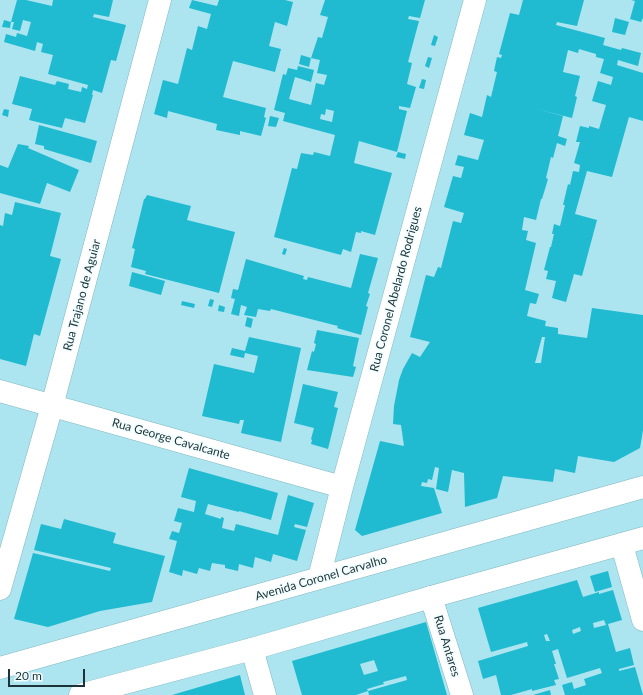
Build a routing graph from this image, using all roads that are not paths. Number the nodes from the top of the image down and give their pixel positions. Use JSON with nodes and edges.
{"nodes":[{"id":1,"x":160,"y":0,"type":"edge"},
{"id":2,"x":475,"y":0,"type":"edge"},
{"id":3,"x":0,"y":391,"type":"edge"},
{"id":4,"x":52,"y":406,"type":"junction"},
{"id":5,"x":342,"y":487,"type":"junction"},
{"id":6,"x":643,"y":487,"type":"edge"},
{"id":7,"x":643,"y":538,"type":"edge"},
{"id":8,"x":622,"y":545,"type":"junction"},
{"id":9,"x":319,"y":578,"type":"junction"},
{"id":10,"x":0,"y":589,"type":"edge"},
{"id":11,"x":431,"y":597,"type":"junction"},
{"id":12,"x":643,"y":620,"type":"edge"},
{"id":13,"x":252,"y":649,"type":"junction"},
{"id":14,"x":0,"y":668,"type":"edge"},
{"id":15,"x":80,"y":695,"type":"edge"},
{"id":16,"x":265,"y":695,"type":"edge"},
{"id":17,"x":462,"y":695,"type":"edge"}],
"edges":[{"from":1,"to":4,"type":"street","name":"Rua Trajano de Aguiar"},
{"from":2,"to":5,"type":"street","name":"Rua Coronel Abelardo Rodrigues"},
{"from":3,"to":4,"type":"street","name":"Rua George Cavalcante"},
{"from":4,"to":5,"type":"street","name":"Rua George Cavalcante"},
{"from":4,"to":10,"type":"street","name":"Rua Trajano de Aguiar"},
{"from":5,"to":9,"type":"street","name":"Rua Coronel Abelardo Rodrigues"},
{"from":6,"to":9,"type":"street","name":"Avenida Coronel Carvalho"},
{"from":7,"to":8,"type":"street"},
{"from":8,"to":11,"type":"street"},
{"from":8,"to":12,"type":"street"},
{"from":9,"to":14,"type":"street","name":"Avenida Coronel Carvalho"},
{"from":11,"to":13,"type":"street"},
{"from":11,"to":17,"type":"street","name":"Rua Antares"},
{"from":13,"to":15,"type":"street"},
{"from":13,"to":16,"type":"street"}]}
